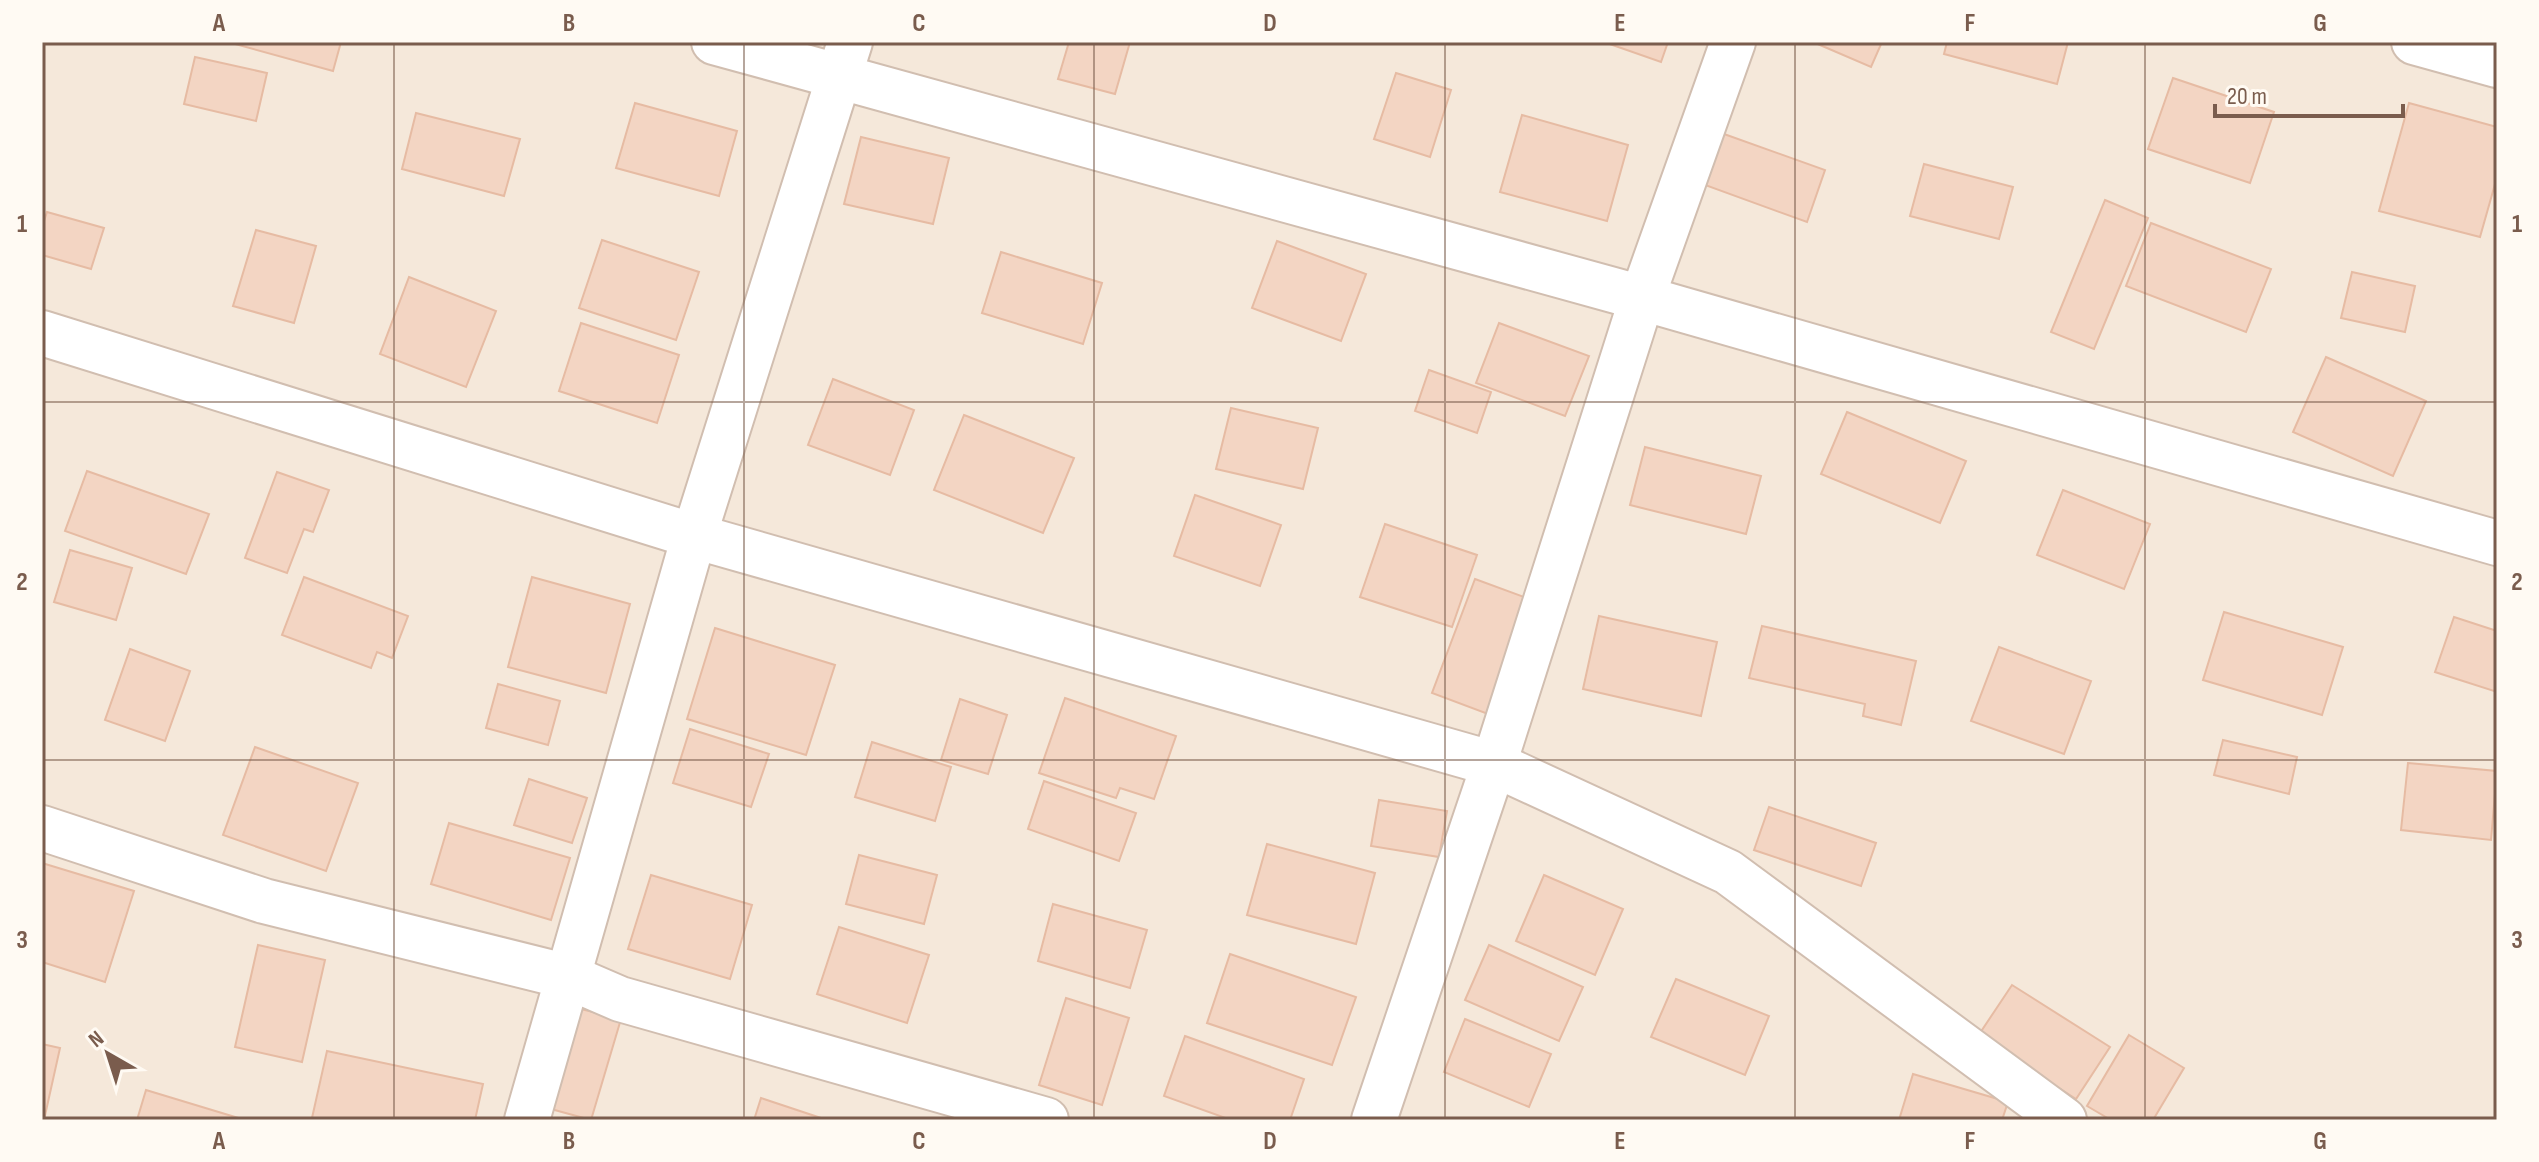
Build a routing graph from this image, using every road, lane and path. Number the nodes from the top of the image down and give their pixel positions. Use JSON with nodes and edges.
{"nodes":[{"id":1,"x":714,"y":42,"type":"edge"},
{"id":2,"x":1733,"y":42,"type":"edge"},
{"id":3,"x":2414,"y":42,"type":"edge"},
{"id":4,"x":845,"y":60,"type":"edge"},
{"id":5,"x":2497,"y":65,"type":"edge"},
{"id":6,"x":1642,"y":298,"type":"junction"},
{"id":7,"x":42,"y":333,"type":"edge"},
{"id":8,"x":694,"y":536,"type":"junction"},
{"id":9,"x":2497,"y":543,"type":"edge"},
{"id":10,"x":1494,"y":764,"type":"junction"},
{"id":11,"x":42,"y":828,"type":"edge"},
{"id":12,"x":569,"y":977,"type":"junction"},
{"id":13,"x":527,"y":1120,"type":"edge"},
{"id":14,"x":1046,"y":1120,"type":"edge"},
{"id":15,"x":1374,"y":1120,"type":"edge"},
{"id":16,"x":2064,"y":1120,"type":"edge"}],
"edges":[{"from":1,"to":4,"type":"street"},
{"from":2,"to":6,"type":"street"},
{"from":3,"to":5,"type":"street"},
{"from":4,"to":6,"type":"street"},
{"from":4,"to":8,"type":"street"},
{"from":6,"to":9,"type":"street"},
{"from":6,"to":10,"type":"street"},
{"from":7,"to":8,"type":"street"},
{"from":8,"to":10,"type":"street"},
{"from":8,"to":12,"type":"street"},
{"from":10,"to":15,"type":"street"},
{"from":10,"to":16,"type":"street"},
{"from":11,"to":12,"type":"street"},
{"from":12,"to":13,"type":"street"},
{"from":12,"to":14,"type":"street"}]}
